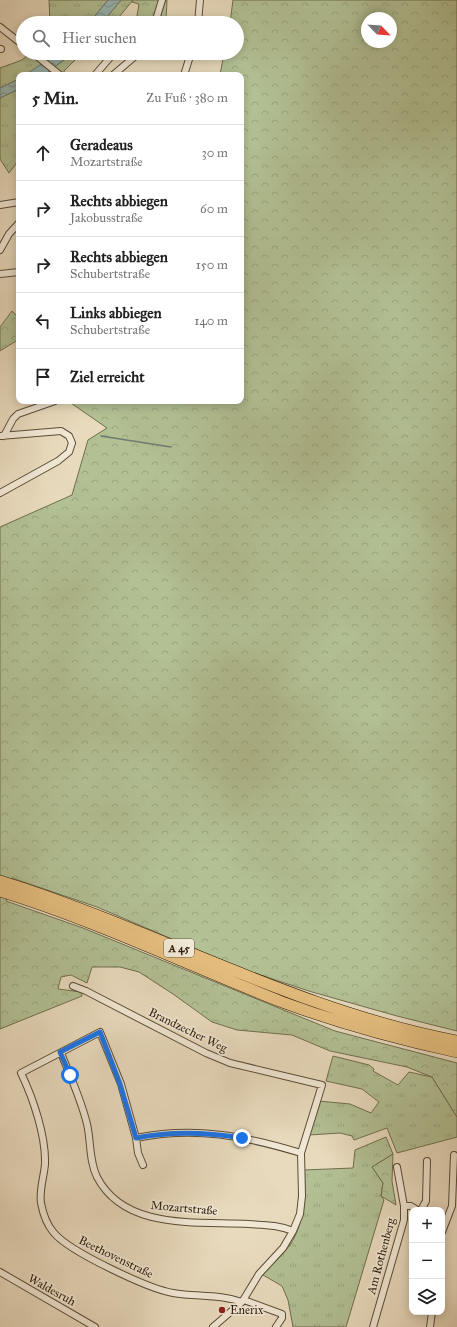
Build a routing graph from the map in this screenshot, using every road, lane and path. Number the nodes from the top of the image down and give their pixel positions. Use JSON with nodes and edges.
{"nodes":[{"id":1,"x":162,"y":0,"type":"edge"},
{"id":2,"x":200,"y":0,"type":"edge"},
{"id":3,"x":157,"y":16,"type":"edge"},
{"id":4,"x":199,"y":16,"type":"edge"},
{"id":5,"x":0,"y":27,"type":"edge"},
{"id":6,"x":16,"y":40,"type":"edge"},
{"id":7,"x":42,"y":60,"type":"edge"},
{"id":8,"x":108,"y":60,"type":"edge"},
{"id":9,"x":131,"y":60,"type":"edge"},
{"id":10,"x":189,"y":60,"type":"edge"},
{"id":11,"x":56,"y":72,"type":"edge"},
{"id":12,"x":97,"y":72,"type":"edge"},
{"id":13,"x":117,"y":72,"type":"edge"},
{"id":14,"x":185,"y":72,"type":"edge"},
{"id":15,"x":16,"y":202,"type":"edge"},
{"id":16,"x":0,"y":205,"type":"edge"},
{"id":17,"x":16,"y":226,"type":"edge"},
{"id":18,"x":0,"y":250,"type":"edge"},
{"id":19,"x":16,"y":272,"type":"edge"},
{"id":20,"x":0,"y":274,"type":"edge"},
{"id":21,"x":46,"y":404,"type":"edge"},
{"id":22,"x":2,"y":436,"type":"edge"},
{"id":23,"x":0,"y":493,"type":"edge"},
{"id":24,"x":0,"y":881,"type":"edge"},
{"id":25,"x":0,"y":891,"type":"edge"},
{"id":26,"x":34,"y":897,"type":"junction"},
{"id":27,"x":73,"y":986,"type":"dead end"},
{"id":28,"x":457,"y":1041,"type":"edge"},
{"id":29,"x":60,"y":1052,"type":"junction"},
{"id":30,"x":457,"y":1052,"type":"edge"},
{"id":31,"x":136,"y":1138,"type":"junction"},
{"id":32,"x":301,"y":1153,"type":"junction"},
{"id":33,"x":454,"y":1155,"type":"dead end"},
{"id":34,"x":427,"y":1161,"type":"dead end"},
{"id":35,"x":143,"y":1165,"type":"dead end"},
{"id":36,"x":397,"y":1167,"type":"dead end"},
{"id":37,"x":404,"y":1206,"type":"junction"},
{"id":38,"x":412,"y":1207,"type":"edge"},
{"id":39,"x":423,"y":1207,"type":"edge"},
{"id":40,"x":445,"y":1224,"type":"edge"},
{"id":41,"x":293,"y":1231,"type":"junction"},
{"id":42,"x":0,"y":1272,"type":"edge"},
{"id":43,"x":243,"y":1301,"type":"junction"},
{"id":44,"x":432,"y":1315,"type":"edge"},
{"id":45,"x":94,"y":1327,"type":"edge"},
{"id":46,"x":213,"y":1327,"type":"edge"},
{"id":47,"x":276,"y":1327,"type":"edge"},
{"id":48,"x":373,"y":1327,"type":"edge"},
{"id":49,"x":430,"y":1327,"type":"edge"}],
"edges":[{"from":1,"to":3,"type":"street"},
{"from":2,"to":4,"type":"street"},
{"from":5,"to":6,"type":"street"},
{"from":7,"to":11,"type":"street"},
{"from":8,"to":12,"type":"street"},
{"from":9,"to":13,"type":"street"},
{"from":10,"to":14,"type":"street"},
{"from":15,"to":16,"type":"street"},
{"from":17,"to":18,"type":"street"},
{"from":19,"to":20,"type":"street"},
{"from":21,"to":22,"type":"street"},
{"from":22,"to":23,"type":"street"},
{"from":24,"to":26,"type":"highway","number":"A 45"},
{"from":25,"to":26,"type":"highway","number":"A 45"},
{"from":26,"to":28,"type":"highway","number":"A 45"},
{"from":26,"to":30,"type":"highway","number":"A 45"},
{"from":27,"to":32,"type":"street","name":"Brandzecher Weg"},
{"from":29,"to":31,"type":"street"},
{"from":29,"to":41,"type":"street","name":"Mozartstraße"},
{"from":29,"to":43,"type":"street","name":"Beethovenstraße"},
{"from":31,"to":32,"type":"street"},
{"from":31,"to":35,"type":"street"},
{"from":32,"to":41,"type":"street"},
{"from":33,"to":40,"type":"street"},
{"from":34,"to":39,"type":"street"},
{"from":36,"to":37,"type":"street","name":"Am Rothenberg"},
{"from":37,"to":38,"type":"street"},
{"from":37,"to":48,"type":"street","name":"Am Rothenberg"},
{"from":41,"to":43,"type":"street"},
{"from":42,"to":45,"type":"street","name":"Waldesruh"},
{"from":43,"to":46,"type":"street"},
{"from":43,"to":47,"type":"street","name":"Beethovenstraße"},
{"from":44,"to":49,"type":"street"}]}
